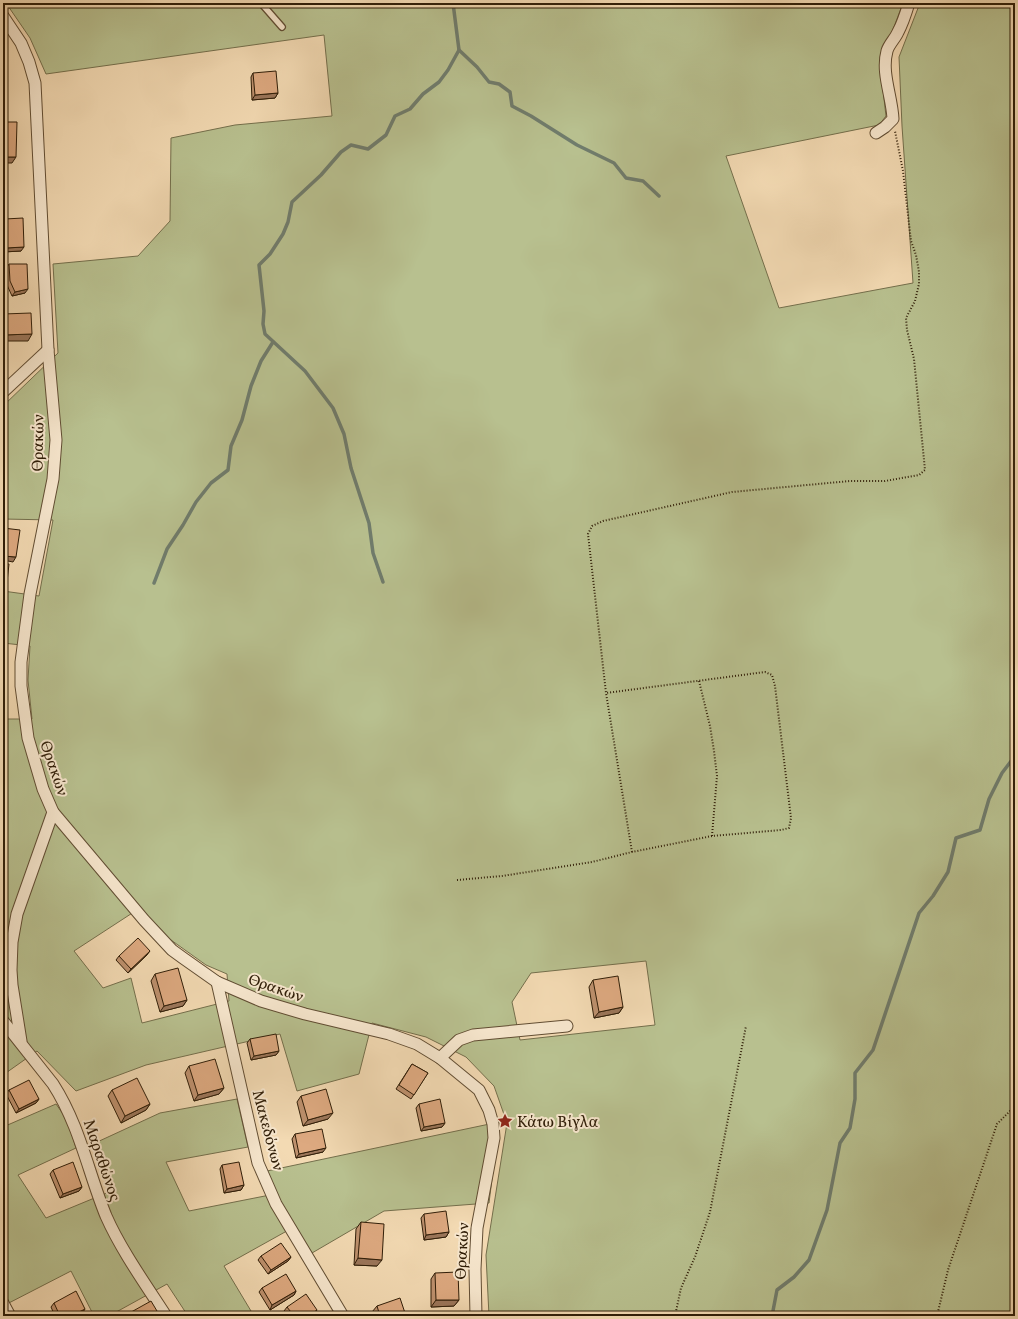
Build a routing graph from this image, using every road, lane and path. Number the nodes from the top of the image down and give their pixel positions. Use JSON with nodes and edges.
{"nodes":[{"id":1,"x":260,"y":3,"type":"edge"},
{"id":2,"x":910,"y":3,"type":"edge"},
{"id":3,"x":3,"y":16,"type":"edge"},
{"id":4,"x":282,"y":27,"type":"dead end"},
{"id":5,"x":893,"y":119,"type":"junction"},
{"id":6,"x":876,"y":133,"type":"dead end"},
{"id":7,"x":48,"y":350,"type":"junction"},
{"id":8,"x":3,"y":392,"type":"edge"},
{"id":9,"x":698,"y":680,"type":"junction"},
{"id":10,"x":606,"y":693,"type":"junction"},
{"id":11,"x":53,"y":812,"type":"junction"},
{"id":12,"x":712,"y":836,"type":"junction"},
{"id":13,"x":632,"y":852,"type":"junction"},
{"id":14,"x":457,"y":880,"type":"dead end"},
{"id":15,"x":217,"y":982,"type":"junction"},
{"id":16,"x":3,"y":1020,"type":"edge"},
{"id":17,"x":567,"y":1026,"type":"dead end"},
{"id":18,"x":746,"y":1026,"type":"dead end"},
{"id":19,"x":21,"y":1044,"type":"junction"},
{"id":20,"x":440,"y":1058,"type":"junction"},
{"id":21,"x":1015,"y":1106,"type":"edge"},
{"id":22,"x":3,"y":1303,"type":"edge"},
{"id":23,"x":10,"y":1316,"type":"edge"},
{"id":24,"x":166,"y":1316,"type":"edge"},
{"id":25,"x":343,"y":1316,"type":"edge"},
{"id":26,"x":476,"y":1316,"type":"edge"},
{"id":27,"x":675,"y":1316,"type":"edge"},
{"id":28,"x":937,"y":1316,"type":"edge"}],
"edges":[{"from":1,"to":4,"type":"lane"},
{"from":2,"to":5,"type":"street"},
{"from":3,"to":7,"type":"street","name":"Θρακών"},
{"from":5,"to":6,"type":"street"},
{"from":5,"to":10,"type":"path"},
{"from":7,"to":8,"type":"street"},
{"from":7,"to":11,"type":"street","name":"Θρακών"},
{"from":9,"to":10,"type":"path"},
{"from":9,"to":12,"type":"path"},
{"from":9,"to":12,"type":"path"},
{"from":10,"to":13,"type":"path"},
{"from":11,"to":15,"type":"street","name":"Θρακών"},
{"from":11,"to":19,"type":"street"},
{"from":12,"to":13,"type":"path"},
{"from":13,"to":14,"type":"path"},
{"from":15,"to":20,"type":"street","name":"Θρακών"},
{"from":15,"to":25,"type":"street","name":"Μακεδόνων"},
{"from":16,"to":19,"type":"street","name":"Μαραθώνος"},
{"from":17,"to":20,"type":"street"},
{"from":18,"to":27,"type":"path"},
{"from":19,"to":24,"type":"street","name":"Μαραθώνος"},
{"from":20,"to":26,"type":"street","name":"Θρακών"},
{"from":21,"to":28,"type":"path"},
{"from":22,"to":23,"type":"street"}]}
